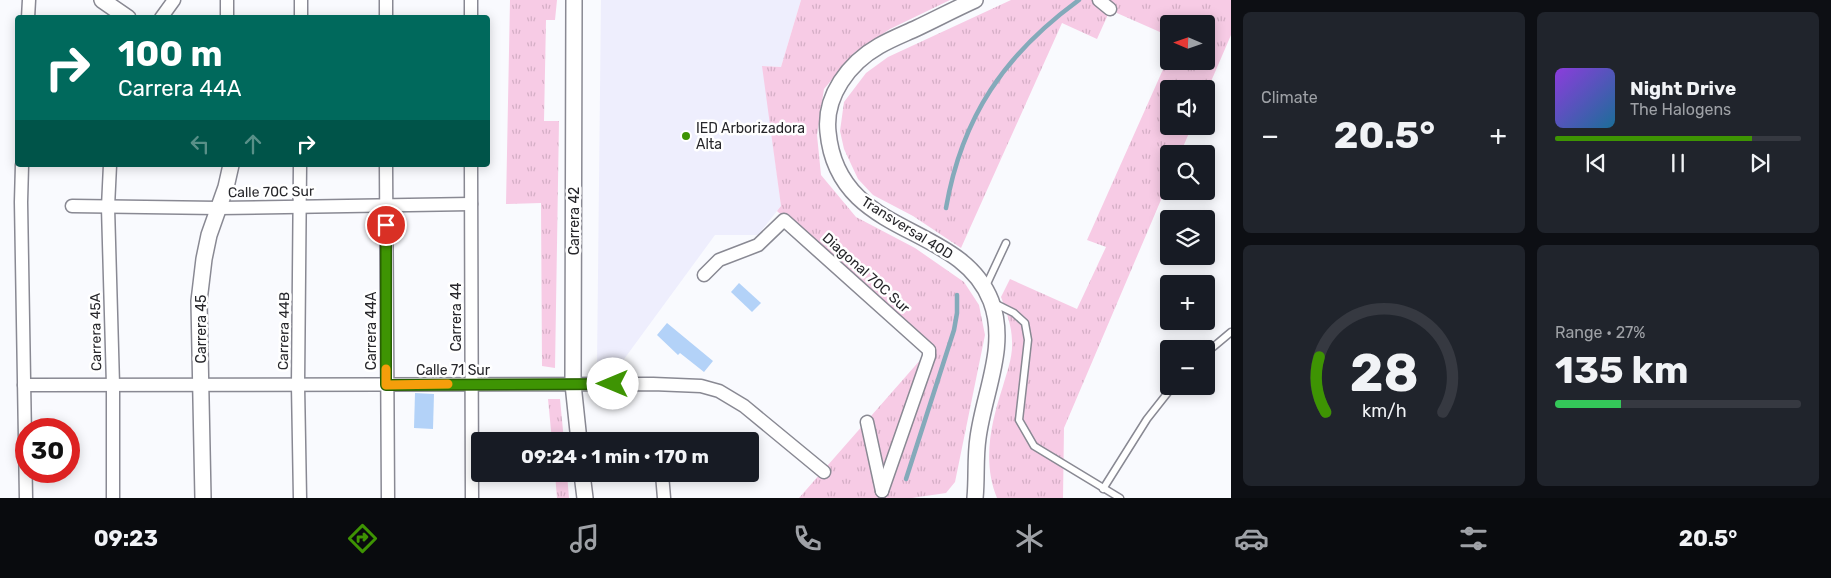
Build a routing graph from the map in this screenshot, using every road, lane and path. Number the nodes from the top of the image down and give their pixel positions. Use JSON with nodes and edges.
{"nodes":[{"id":1,"x":29,"y":0,"type":"edge"},
{"id":2,"x":102,"y":0,"type":"edge"},
{"id":3,"x":174,"y":0,"type":"edge"},
{"id":4,"x":227,"y":0,"type":"edge"},
{"id":5,"x":302,"y":0,"type":"edge"},
{"id":6,"x":386,"y":0,"type":"edge"},
{"id":7,"x":471,"y":0,"type":"edge"},
{"id":8,"x":574,"y":0,"type":"edge"},
{"id":9,"x":974,"y":0,"type":"edge"},
{"id":10,"x":1098,"y":0,"type":"edge"},
{"id":11,"x":1110,"y":10,"type":"dead end"},
{"id":12,"x":28,"y":15,"type":"edge"},
{"id":13,"x":124,"y":15,"type":"edge"},
{"id":14,"x":164,"y":15,"type":"edge"},
{"id":15,"x":227,"y":15,"type":"edge"},
{"id":16,"x":301,"y":15,"type":"edge"},
{"id":17,"x":386,"y":15,"type":"edge"},
{"id":18,"x":471,"y":15,"type":"edge"},
{"id":19,"x":22,"y":167,"type":"edge"},
{"id":20,"x":110,"y":167,"type":"edge"},
{"id":21,"x":231,"y":167,"type":"edge"},
{"id":22,"x":300,"y":167,"type":"edge"},
{"id":23,"x":386,"y":167,"type":"edge"},
{"id":24,"x":471,"y":167,"type":"edge"},
{"id":25,"x":471,"y":204,"type":"junction"},
{"id":26,"x":386,"y":205,"type":"junction"},
{"id":27,"x":72,"y":206,"type":"dead end"},
{"id":28,"x":300,"y":206,"type":"junction"},
{"id":29,"x":108,"y":207,"type":"junction"},
{"id":30,"x":218,"y":208,"type":"junction"},
{"id":31,"x":1006,"y":243,"type":"dead end"},
{"id":32,"x":704,"y":275,"type":"dead end"},
{"id":33,"x":988,"y":295,"type":"junction"},
{"id":34,"x":1231,"y":332,"type":"edge"},
{"id":35,"x":1215,"y":345,"type":"edge"},
{"id":36,"x":472,"y":384,"type":"junction"},
{"id":37,"x":573,"y":384,"type":"junction"},
{"id":38,"x":24,"y":385,"type":"junction"},
{"id":39,"x":113,"y":385,"type":"junction"},
{"id":40,"x":201,"y":385,"type":"junction"},
{"id":41,"x":298,"y":385,"type":"junction"},
{"id":42,"x":386,"y":385,"type":"junction"},
{"id":43,"x":1166,"y":395,"type":"edge"},
{"id":44,"x":867,"y":422,"type":"dead end"},
{"id":45,"x":578,"y":432,"type":"edge"},
{"id":46,"x":824,"y":472,"type":"dead end"},
{"id":47,"x":583,"y":482,"type":"edge"},
{"id":48,"x":663,"y":482,"type":"edge"},
{"id":49,"x":1103,"y":489,"type":"junction"},
{"id":50,"x":883,"y":494,"type":"edge"},
{"id":51,"x":26,"y":498,"type":"edge"},
{"id":52,"x":113,"y":498,"type":"edge"},
{"id":53,"x":203,"y":498,"type":"edge"},
{"id":54,"x":300,"y":498,"type":"edge"},
{"id":55,"x":388,"y":498,"type":"edge"},
{"id":56,"x":472,"y":498,"type":"edge"},
{"id":57,"x":585,"y":498,"type":"edge"},
{"id":58,"x":664,"y":498,"type":"edge"},
{"id":59,"x":975,"y":498,"type":"edge"},
{"id":60,"x":1120,"y":498,"type":"edge"}],
"edges":[{"from":1,"to":12,"type":"street"},
{"from":2,"to":13,"type":"street"},
{"from":3,"to":14,"type":"street"},
{"from":4,"to":15,"type":"street"},
{"from":5,"to":16,"type":"street"},
{"from":6,"to":17,"type":"street"},
{"from":7,"to":18,"type":"street"},
{"from":8,"to":37,"type":"street","name":"Carrera 42"},
{"from":9,"to":33,"type":"street","name":"Transversal 40D"},
{"from":10,"to":11,"type":"street"},
{"from":19,"to":38,"type":"street"},
{"from":20,"to":29,"type":"street","name":"Carrera 45A"},
{"from":21,"to":30,"type":"street","name":"Carrera 45"},
{"from":22,"to":28,"type":"street","name":"Carrera 44B"},
{"from":23,"to":26,"type":"street","name":"Carrera 44A"},
{"from":24,"to":25,"type":"street","name":"Carrera 44"},
{"from":25,"to":26,"type":"street","name":"Calle 70C Sur"},
{"from":25,"to":36,"type":"street","name":"Carrera 44"},
{"from":26,"to":28,"type":"street","name":"Calle 70C Sur"},
{"from":26,"to":42,"type":"street","name":"Carrera 44A"},
{"from":27,"to":29,"type":"street","name":"Calle 70C Sur"},
{"from":28,"to":30,"type":"street","name":"Calle 70C Sur"},
{"from":28,"to":41,"type":"street","name":"Carrera 44B"},
{"from":29,"to":30,"type":"street","name":"Calle 70C Sur"},
{"from":29,"to":39,"type":"street","name":"Carrera 45A"},
{"from":30,"to":40,"type":"street","name":"Carrera 45"},
{"from":31,"to":33,"type":"lane"},
{"from":32,"to":50,"type":"street","name":"Diagonal 70C Sur"},
{"from":33,"to":49,"type":"lane"},
{"from":33,"to":59,"type":"street","name":"Transversal 40D"},
{"from":34,"to":35,"type":"lane"},
{"from":36,"to":37,"type":"street","name":"Calle 71 Sur"},
{"from":36,"to":42,"type":"street","name":"Calle 71 Sur"},
{"from":36,"to":56,"type":"street","name":"Carrera 44"},
{"from":37,"to":45,"type":"street","name":"Carrera 42"},
{"from":37,"to":46,"type":"street","name":"Calle 71 Sur"},
{"from":38,"to":39,"type":"street","name":"Calle 71 Sur"},
{"from":38,"to":51,"type":"street"},
{"from":39,"to":40,"type":"street","name":"Calle 71 Sur"},
{"from":39,"to":52,"type":"street","name":"Carrera 45A"},
{"from":40,"to":41,"type":"street","name":"Calle 71 Sur"},
{"from":40,"to":53,"type":"street","name":"Carrera 45"},
{"from":41,"to":42,"type":"street","name":"Calle 71 Sur"},
{"from":41,"to":54,"type":"street","name":"Carrera 44B"},
{"from":42,"to":55,"type":"street","name":"Carrera 44A"},
{"from":43,"to":49,"type":"lane"},
{"from":44,"to":50,"type":"street"},
{"from":47,"to":57,"type":"street"},
{"from":48,"to":58,"type":"street"},
{"from":49,"to":60,"type":"lane"}]}
